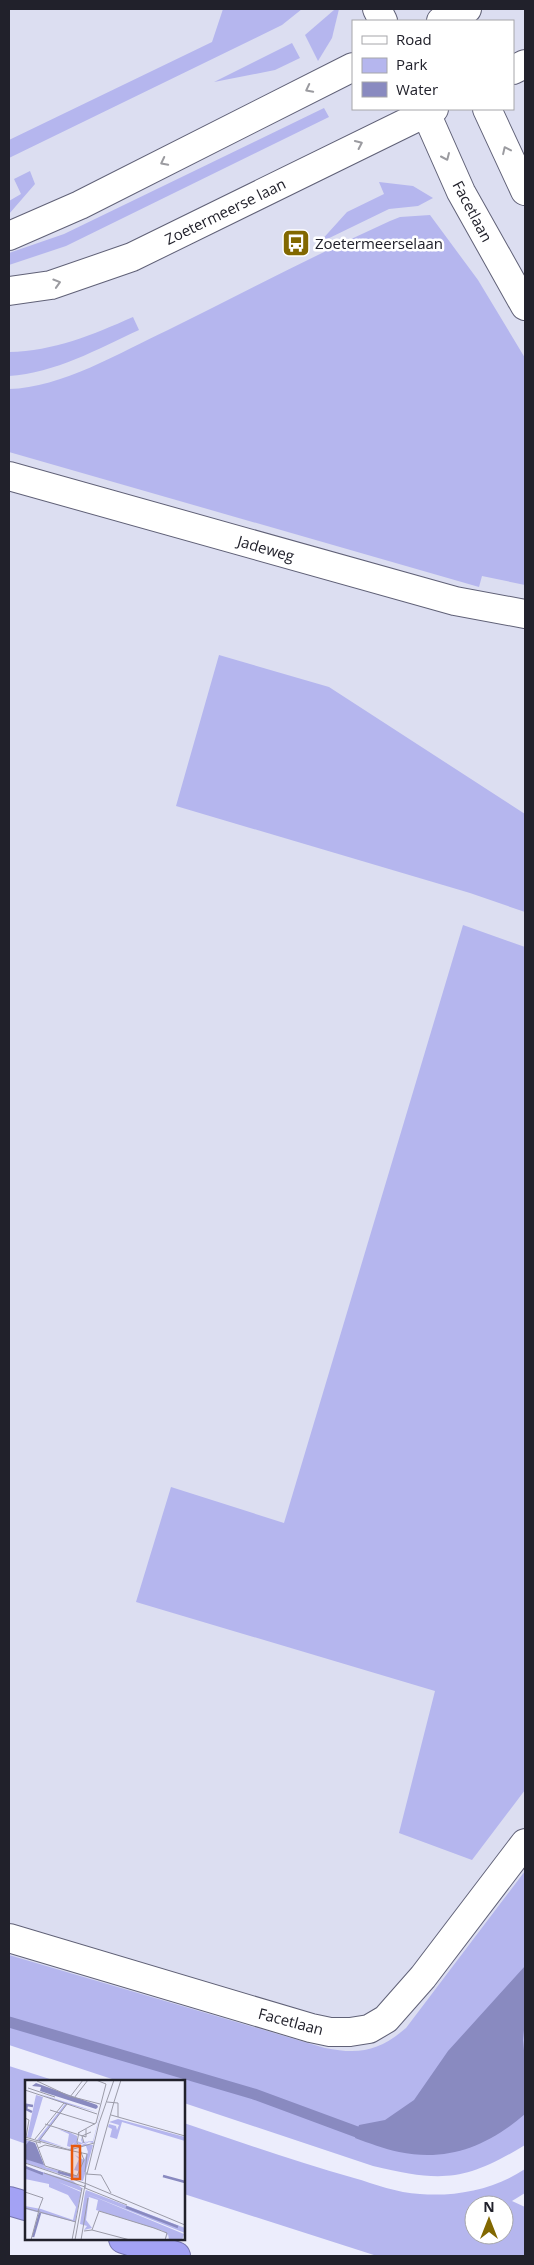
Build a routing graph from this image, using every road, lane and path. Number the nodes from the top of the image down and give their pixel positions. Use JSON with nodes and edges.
{"nodes":[{"id":1,"x":352,"y":68,"type":"edge"},
{"id":2,"x":428,"y":110,"type":"edge"},
{"id":3,"x":486,"y":110,"type":"edge"},
{"id":4,"x":525,"y":191,"type":"edge"},
{"id":5,"x":9,"y":236,"type":"edge"},
{"id":6,"x":9,"y":291,"type":"edge"},
{"id":7,"x":525,"y":306,"type":"edge"},
{"id":8,"x":9,"y":476,"type":"edge"},
{"id":9,"x":525,"y":614,"type":"edge"},
{"id":10,"x":525,"y":1843,"type":"edge"},
{"id":11,"x":9,"y":1938,"type":"edge"},
{"id":12,"x":9,"y":2201,"type":"edge"},
{"id":13,"x":25,"y":2206,"type":"edge"},
{"id":14,"x":126,"y":2240,"type":"edge"},
{"id":15,"x":176,"y":2256,"type":"edge"}],
"edges":[{"from":1,"to":5,"type":"street","one_way":true},
{"from":6,"to":2,"type":"street","name":"Zoetermeerse laan","one_way":true},
{"from":2,"to":7,"type":"street","name":"Facetlaan","one_way":true},
{"from":4,"to":3,"type":"street","one_way":true},
{"from":8,"to":9,"type":"street","name":"Jadeweg"},
{"from":10,"to":11,"type":"street","name":"Facetlaan"},
{"from":12,"to":13,"type":"highway"},
{"from":14,"to":15,"type":"highway"}]}
